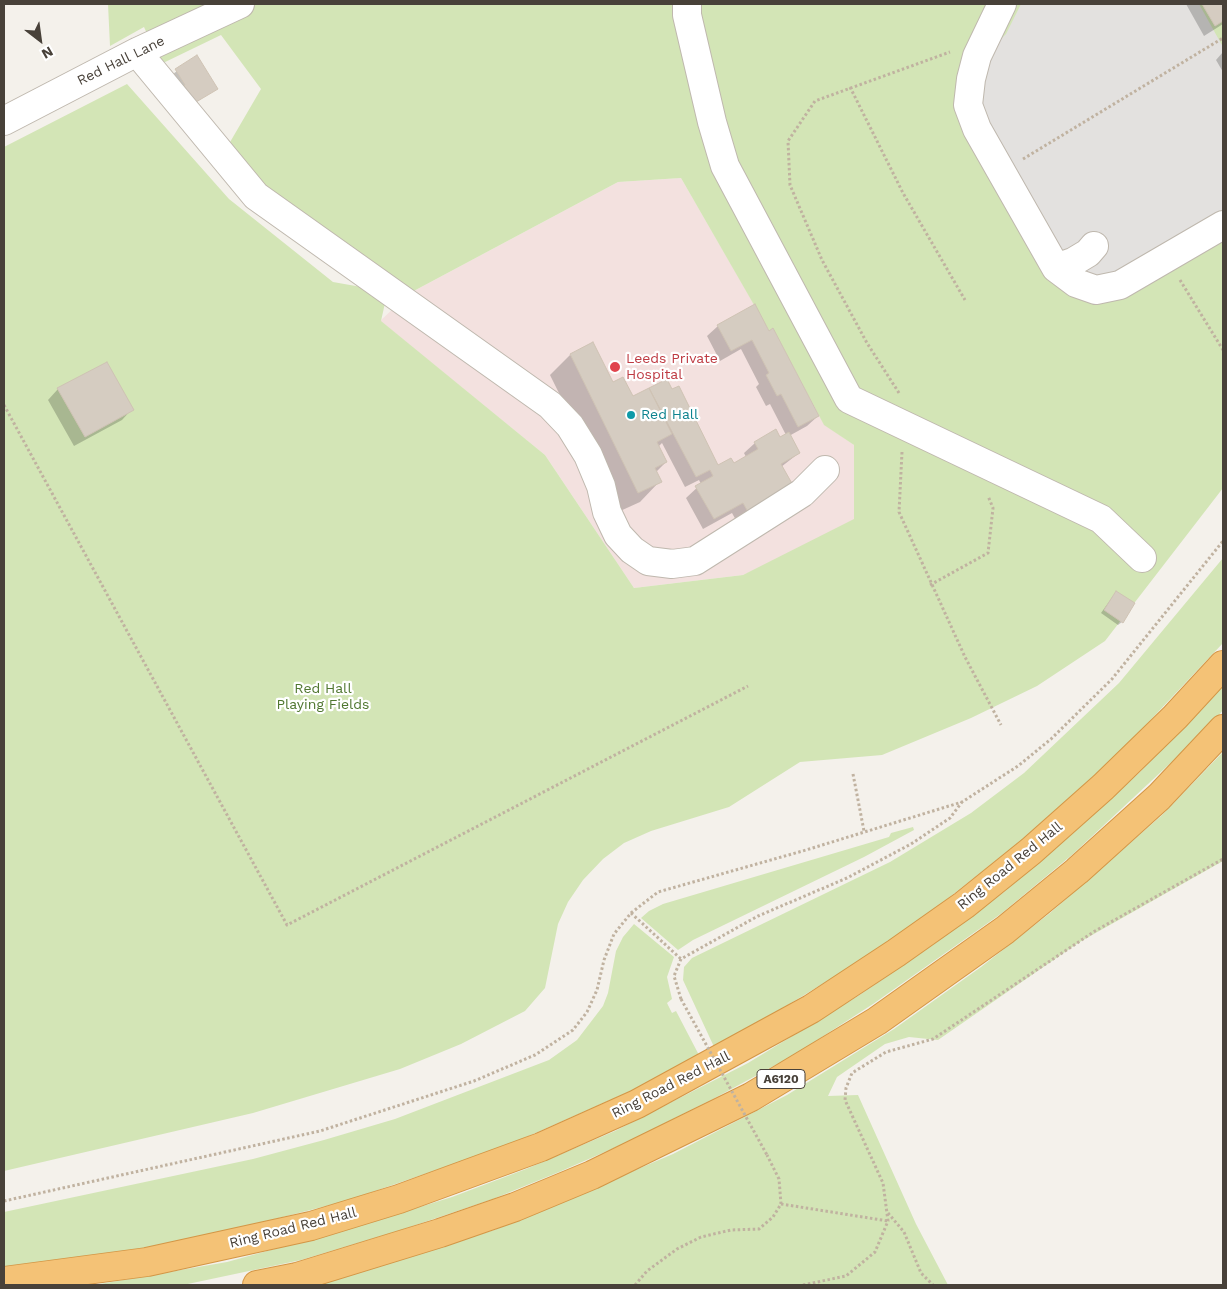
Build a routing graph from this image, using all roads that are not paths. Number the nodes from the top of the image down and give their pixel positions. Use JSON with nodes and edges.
{"nodes":[{"id":1,"x":240,"y":4,"type":"edge"},
{"id":2,"x":687,"y":4,"type":"edge"},
{"id":3,"x":1002,"y":4,"type":"edge"},
{"id":4,"x":137,"y":52,"type":"junction"},
{"id":5,"x":4,"y":121,"type":"edge"},
{"id":6,"x":1223,"y":225,"type":"edge"},
{"id":7,"x":1094,"y":246,"type":"dead end"},
{"id":8,"x":1056,"y":268,"type":"junction"},
{"id":9,"x":825,"y":470,"type":"dead end"},
{"id":10,"x":1142,"y":558,"type":"dead end"},
{"id":11,"x":1223,"y":665,"type":"edge"},
{"id":12,"x":1223,"y":729,"type":"edge"},
{"id":13,"x":4,"y":1281,"type":"edge"},
{"id":14,"x":256,"y":1285,"type":"edge"}],
"edges":[{"from":1,"to":4,"type":"street","name":"Red Hall Lane"},
{"from":2,"to":10,"type":"street"},
{"from":3,"to":8,"type":"street"},
{"from":4,"to":5,"type":"street","name":"Red Hall Lane"},
{"from":4,"to":9,"type":"street"},
{"from":6,"to":8,"type":"street"},
{"from":7,"to":8,"type":"street"},
{"from":11,"to":13,"type":"highway","name":"Ring Road Red Hall"},
{"from":12,"to":14,"type":"highway","number":"A6120"}]}
